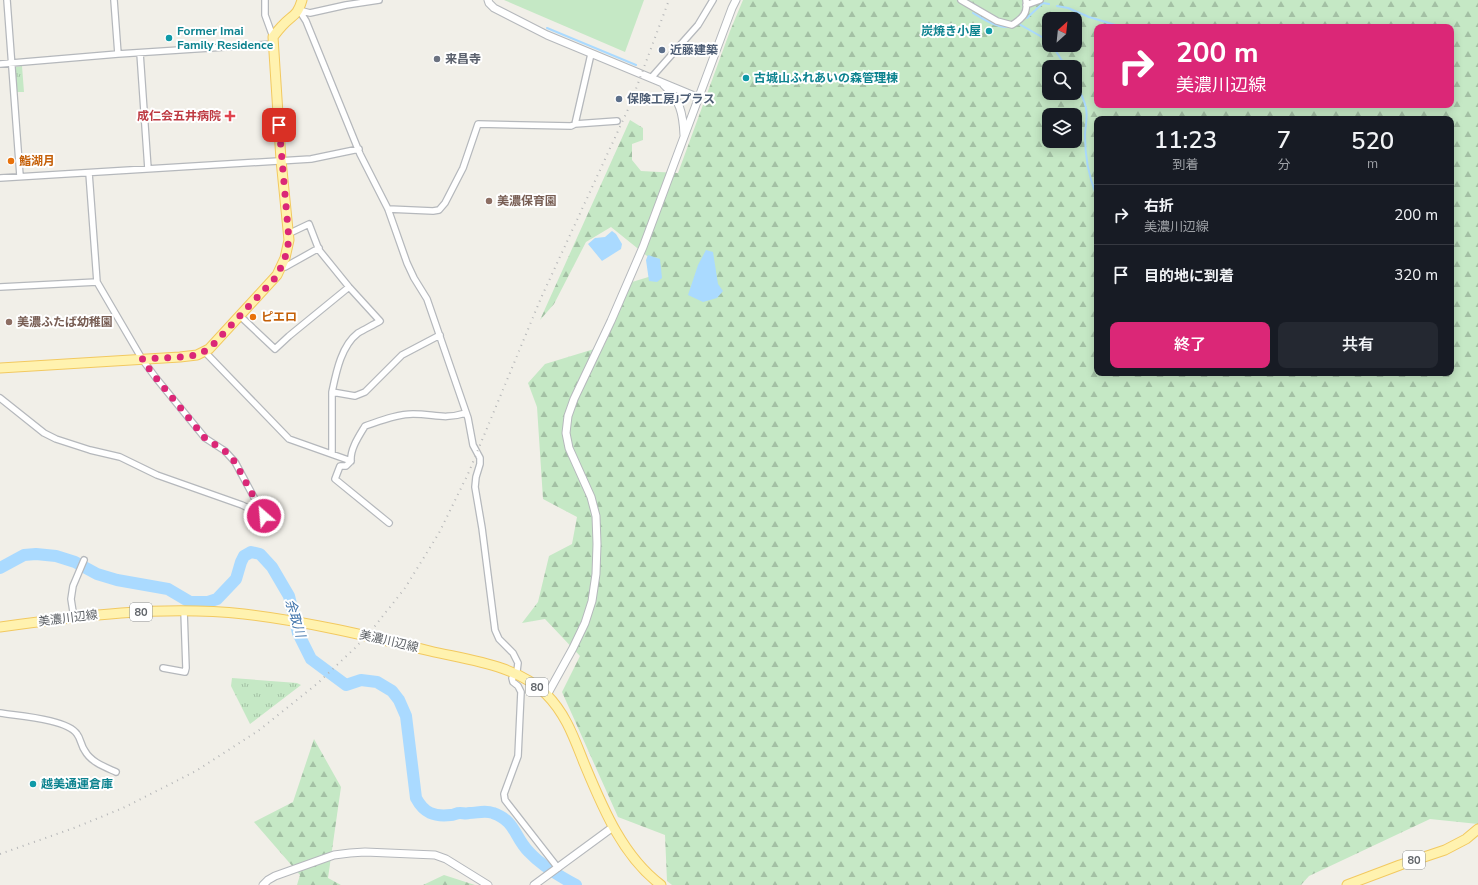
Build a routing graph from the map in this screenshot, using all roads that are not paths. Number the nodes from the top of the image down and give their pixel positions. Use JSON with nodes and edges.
{"nodes":[{"id":1,"x":7,"y":0,"type":"edge"},
{"id":2,"x":114,"y":0,"type":"edge"},
{"id":3,"x":265,"y":0,"type":"edge"},
{"id":4,"x":302,"y":0,"type":"edge"},
{"id":5,"x":379,"y":0,"type":"edge"},
{"id":6,"x":488,"y":0,"type":"edge"},
{"id":7,"x":713,"y":0,"type":"edge"},
{"id":8,"x":736,"y":0,"type":"edge"},
{"id":9,"x":961,"y":0,"type":"edge"},
{"id":10,"x":1040,"y":0,"type":"edge"},
{"id":11,"x":1026,"y":3,"type":"edge"},
{"id":12,"x":299,"y":10,"type":"junction"},
{"id":13,"x":273,"y":40,"type":"junction"},
{"id":14,"x":140,"y":53,"type":"junction"},
{"id":15,"x":118,"y":54,"type":"junction"},
{"id":16,"x":591,"y":54,"type":"junction"},
{"id":17,"x":0,"y":64,"type":"edge"},
{"id":18,"x":12,"y":64,"type":"junction"},
{"id":19,"x":651,"y":78,"type":"junction"},
{"id":20,"x":662,"y":82,"type":"junction"},
{"id":21,"x":698,"y":98,"type":"junction"},
{"id":22,"x":617,"y":121,"type":"dead end"},
{"id":23,"x":575,"y":124,"type":"junction"},
{"id":24,"x":684,"y":139,"type":"junction"},
{"id":25,"x":359,"y":149,"type":"junction"},
{"id":26,"x":281,"y":160,"type":"junction"},
{"id":27,"x":148,"y":169,"type":"junction"},
{"id":28,"x":89,"y":173,"type":"junction"},
{"id":29,"x":20,"y":176,"type":"junction"},
{"id":30,"x":0,"y":178,"type":"edge"},
{"id":31,"x":388,"y":209,"type":"junction"},
{"id":32,"x":288,"y":234,"type":"junction"},
{"id":33,"x":318,"y":248,"type":"junction"},
{"id":34,"x":281,"y":267,"type":"junction"},
{"id":35,"x":97,"y":282,"type":"junction"},
{"id":36,"x":0,"y":287,"type":"edge"},
{"id":37,"x":349,"y":287,"type":"junction"},
{"id":38,"x":239,"y":315,"type":"junction"},
{"id":39,"x":440,"y":335,"type":"junction"},
{"id":40,"x":204,"y":351,"type":"junction"},
{"id":41,"x":142,"y":359,"type":"junction"},
{"id":42,"x":0,"y":368,"type":"edge"},
{"id":43,"x":332,"y":392,"type":"junction"},
{"id":44,"x":0,"y":398,"type":"edge"},
{"id":45,"x":466,"y":413,"type":"junction"},
{"id":46,"x":332,"y":454,"type":"junction"},
{"id":47,"x":351,"y":461,"type":"junction"},
{"id":48,"x":389,"y":523,"type":"dead end"},
{"id":49,"x":84,"y":560,"type":"dead end"},
{"id":50,"x":184,"y":612,"type":"junction"},
{"id":51,"x":74,"y":618,"type":"junction"},
{"id":52,"x":0,"y":627,"type":"edge"},
{"id":53,"x":163,"y":668,"type":"dead end"},
{"id":54,"x":515,"y":674,"type":"junction"},
{"id":55,"x":547,"y":695,"type":"junction"},
{"id":56,"x":0,"y":713,"type":"edge"},
{"id":57,"x":116,"y":772,"type":"dead end"},
{"id":58,"x":613,"y":827,"type":"junction"},
{"id":59,"x":1478,"y":829,"type":"edge"},
{"id":60,"x":554,"y":870,"type":"junction"},
{"id":61,"x":263,"y":885,"type":"edge"},
{"id":62,"x":488,"y":885,"type":"edge"},
{"id":63,"x":534,"y":885,"type":"edge"},
{"id":64,"x":661,"y":885,"type":"edge"},
{"id":65,"x":1347,"y":885,"type":"edge"}],
"edges":[{"from":1,"to":18,"type":"street"},
{"from":2,"to":15,"type":"street"},
{"from":3,"to":13,"type":"street"},
{"from":4,"to":12,"type":"main road"},
{"from":5,"to":12,"type":"street"},
{"from":6,"to":16,"type":"street"},
{"from":7,"to":19,"type":"street"},
{"from":8,"to":21,"type":"street"},
{"from":9,"to":11,"type":"street"},
{"from":10,"to":11,"type":"street"},
{"from":12,"to":13,"type":"main road"},
{"from":12,"to":25,"type":"street"},
{"from":13,"to":14,"type":"street"},
{"from":13,"to":26,"type":"main road"},
{"from":14,"to":15,"type":"street"},
{"from":14,"to":27,"type":"street"},
{"from":15,"to":18,"type":"street"},
{"from":16,"to":19,"type":"street"},
{"from":16,"to":23,"type":"street"},
{"from":17,"to":18,"type":"street"},
{"from":18,"to":29,"type":"street"},
{"from":19,"to":20,"type":"street"},
{"from":20,"to":21,"type":"street"},
{"from":20,"to":24,"type":"street"},
{"from":21,"to":24,"type":"street"},
{"from":22,"to":23,"type":"street"},
{"from":23,"to":31,"type":"street"},
{"from":24,"to":55,"type":"street"},
{"from":25,"to":26,"type":"street"},
{"from":25,"to":31,"type":"street"},
{"from":26,"to":27,"type":"street"},
{"from":26,"to":32,"type":"main road"},
{"from":27,"to":28,"type":"street"},
{"from":28,"to":29,"type":"street"},
{"from":28,"to":35,"type":"street"},
{"from":29,"to":30,"type":"street"},
{"from":31,"to":39,"type":"street"},
{"from":32,"to":33,"type":"street"},
{"from":32,"to":34,"type":"main road"},
{"from":33,"to":34,"type":"street"},
{"from":33,"to":37,"type":"street"},
{"from":34,"to":38,"type":"main road"},
{"from":35,"to":36,"type":"street"},
{"from":35,"to":41,"type":"street"},
{"from":37,"to":38,"type":"street"},
{"from":37,"to":43,"type":"street"},
{"from":38,"to":40,"type":"main road"},
{"from":39,"to":43,"type":"street"},
{"from":39,"to":45,"type":"street"},
{"from":40,"to":41,"type":"main road"},
{"from":40,"to":46,"type":"street"},
{"from":41,"to":42,"type":"main road"},
{"from":41,"to":44,"type":"street"},
{"from":43,"to":46,"type":"street"},
{"from":45,"to":47,"type":"street"},
{"from":45,"to":54,"type":"street"},
{"from":46,"to":47,"type":"street"},
{"from":47,"to":48,"type":"street"},
{"from":49,"to":51,"type":"street"},
{"from":50,"to":51,"type":"main road","name":"美濃川辺線","number":"80"},
{"from":50,"to":53,"type":"street"},
{"from":50,"to":54,"type":"main road","name":"美濃川辺線","number":"80"},
{"from":51,"to":52,"type":"main road","name":"美濃川辺線","number":"80"},
{"from":54,"to":55,"type":"main road","name":"美濃川辺線","number":"80"},
{"from":54,"to":60,"type":"street"},
{"from":55,"to":58,"type":"main road","name":"美濃川辺線","number":"80"},
{"from":56,"to":57,"type":"street"},
{"from":58,"to":60,"type":"street"},
{"from":58,"to":64,"type":"main road","name":"美濃川辺線","number":"80"},
{"from":59,"to":65,"type":"main road","number":"80"},
{"from":60,"to":63,"type":"street"},
{"from":61,"to":62,"type":"street"}]}
